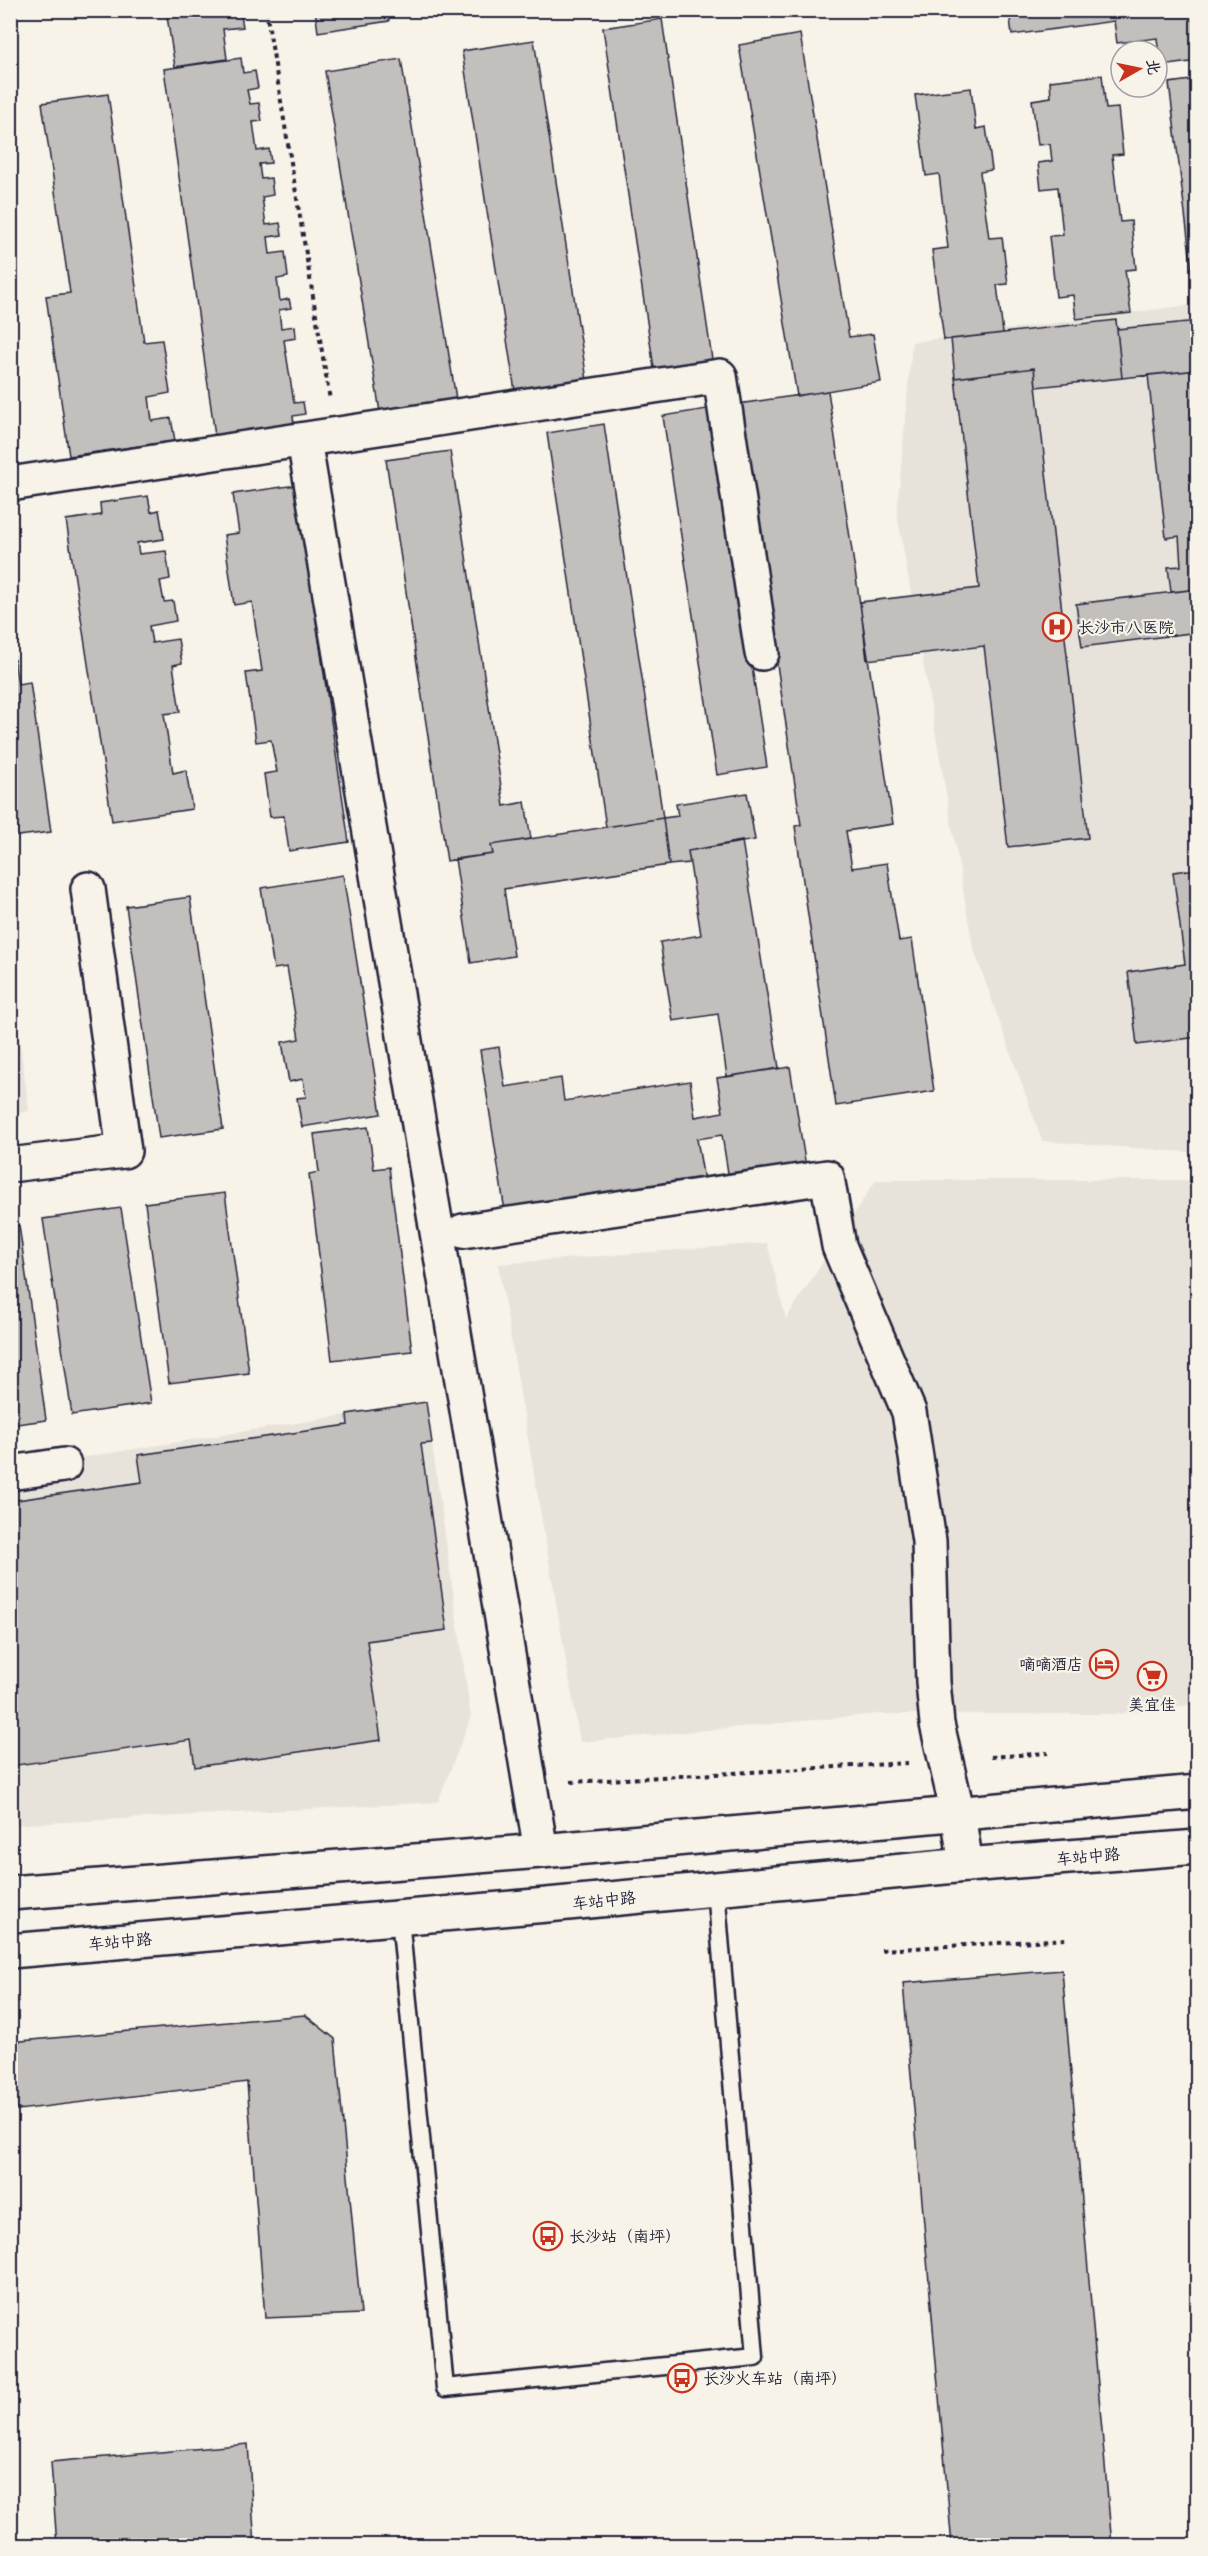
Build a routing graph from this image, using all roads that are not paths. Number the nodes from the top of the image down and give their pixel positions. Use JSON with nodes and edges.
{"nodes":[{"id":1,"x":320,"y":437,"type":"junction"},
{"id":2,"x":10,"y":484,"type":"edge"},
{"id":3,"x":762,"y":653,"type":"dead end"},
{"id":4,"x":88,"y":889,"type":"dead end"},
{"id":5,"x":10,"y":1165,"type":"edge"},
{"id":6,"x":463,"y":1231,"type":"dead end"},
{"id":7,"x":64,"y":1466,"type":"dead end"},
{"id":8,"x":10,"y":1473,"type":"edge"},
{"id":9,"x":1197,"y":1792,"type":"edge"},
{"id":10,"x":958,"y":1814,"type":"junction"},
{"id":11,"x":1197,"y":1847,"type":"edge"},
{"id":12,"x":541,"y":1851,"type":"junction"},
{"id":13,"x":966,"y":1865,"type":"junction"},
{"id":14,"x":716,"y":1889,"type":"junction"},
{"id":15,"x":10,"y":1893,"type":"edge"},
{"id":16,"x":400,"y":1917,"type":"junction"},
{"id":17,"x":10,"y":1951,"type":"edge"}],
"edges":[{"from":1,"to":2,"type":"street"},
{"from":1,"to":3,"type":"street"},
{"from":1,"to":12,"type":"street"},
{"from":4,"to":5,"type":"street"},
{"from":6,"to":10,"type":"street"},
{"from":7,"to":8,"type":"street"},
{"from":9,"to":10,"type":"street"},
{"from":10,"to":12,"type":"street"},
{"from":10,"to":13,"type":"street"},
{"from":11,"to":13,"type":"street","name":"车站中路"},
{"from":12,"to":15,"type":"street"},
{"from":13,"to":14,"type":"street","name":"车站中路"},
{"from":14,"to":16,"type":"street","name":"车站中路"},
{"from":14,"to":16,"type":"lane"},
{"from":16,"to":17,"type":"street","name":"车站中路"}]}
